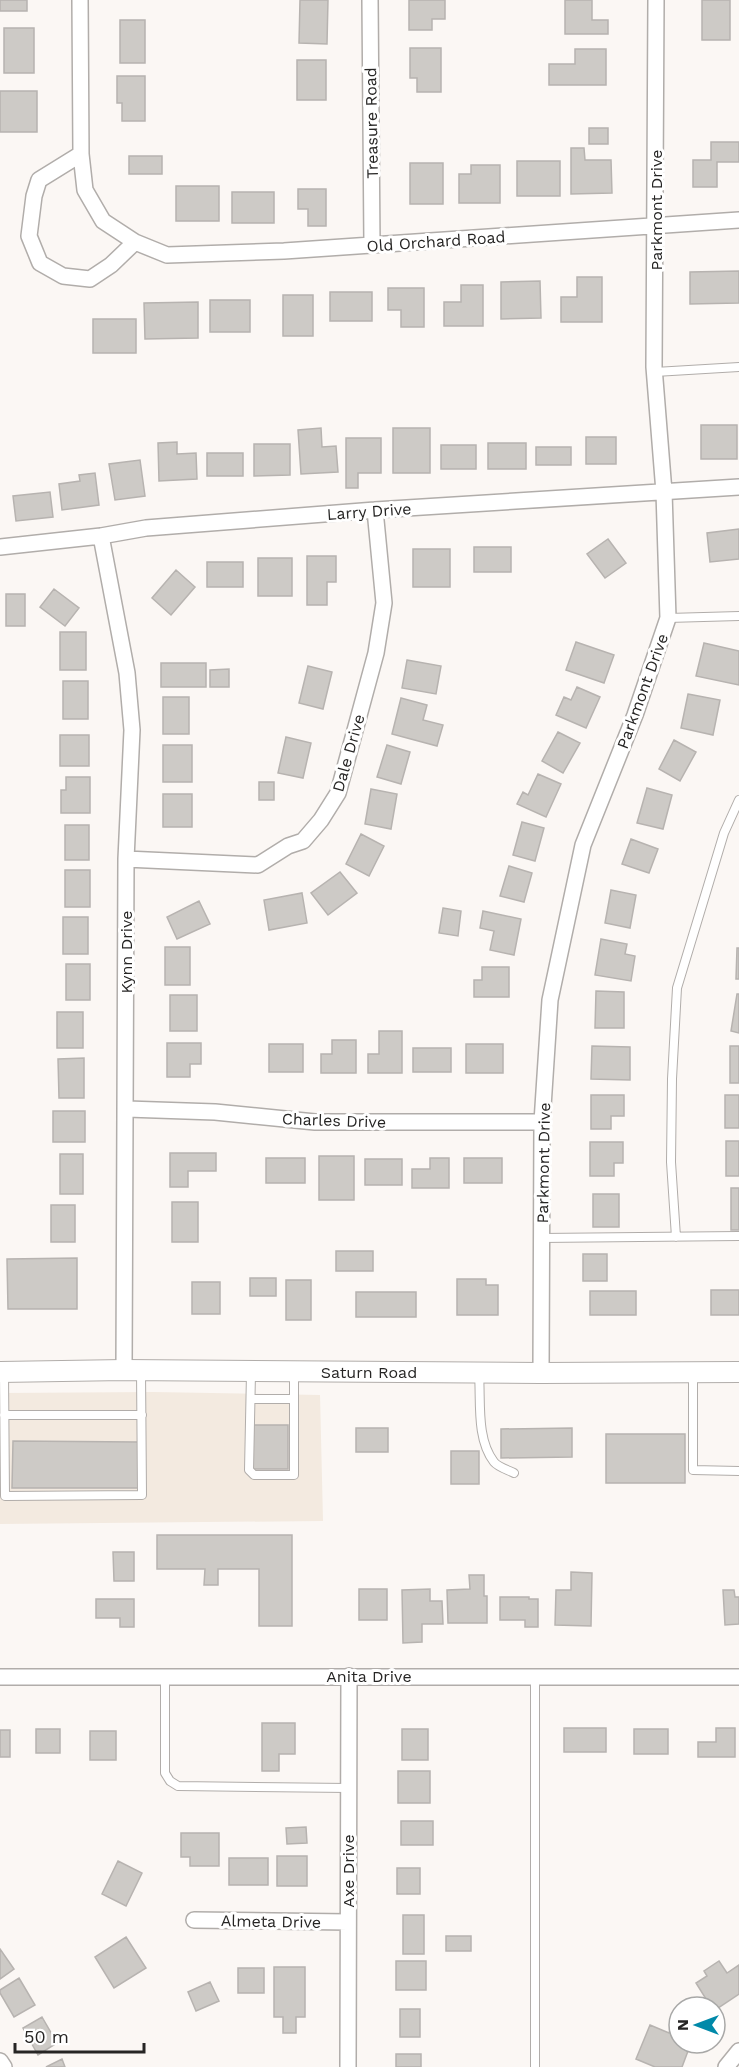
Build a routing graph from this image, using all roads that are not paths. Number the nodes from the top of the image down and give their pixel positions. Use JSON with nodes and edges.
{"nodes":[{"id":1,"x":80,"y":0,"type":"edge"},
{"id":2,"x":370,"y":0,"type":"edge"},
{"id":3,"x":656,"y":0,"type":"edge"},
{"id":4,"x":81,"y":154,"type":"junction"},
{"id":5,"x":739,"y":220,"type":"edge"},
{"id":6,"x":656,"y":225,"type":"junction"},
{"id":7,"x":135,"y":242,"type":"junction"},
{"id":8,"x":372,"y":245,"type":"junction"},
{"id":9,"x":739,"y":367,"type":"edge"},
{"id":10,"x":655,"y":372,"type":"junction"},
{"id":11,"x":739,"y":487,"type":"edge"},
{"id":12,"x":664,"y":492,"type":"junction"},
{"id":13,"x":375,"y":510,"type":"junction"},
{"id":14,"x":101,"y":536,"type":"junction"},
{"id":15,"x":0,"y":547,"type":"edge"},
{"id":16,"x":739,"y":616,"type":"edge"},
{"id":17,"x":668,"y":618,"type":"junction"},
{"id":18,"x":739,"y":800,"type":"edge"},
{"id":19,"x":126,"y":859,"type":"junction"},
{"id":20,"x":127,"y":1108,"type":"junction"},
{"id":21,"x":542,"y":1122,"type":"junction"},
{"id":22,"x":739,"y":1236,"type":"edge"},
{"id":23,"x":676,"y":1237,"type":"junction"},
{"id":24,"x":541,"y":1238,"type":"junction"},
{"id":25,"x":1,"y":1370,"type":"edge"},
{"id":26,"x":133,"y":1370,"type":"junction"},
{"id":27,"x":251,"y":1371,"type":"junction"},
{"id":28,"x":294,"y":1371,"type":"junction"},
{"id":29,"x":693,"y":1371,"type":"junction"},
{"id":30,"x":479,"y":1372,"type":"junction"},
{"id":31,"x":739,"y":1372,"type":"edge"},
{"id":32,"x":541,"y":1373,"type":"junction"},
{"id":33,"x":251,"y":1399,"type":"junction"},
{"id":34,"x":294,"y":1399,"type":"junction"},
{"id":35,"x":4,"y":1415,"type":"junction"},
{"id":36,"x":142,"y":1415,"type":"junction"},
{"id":37,"x":739,"y":1471,"type":"edge"},
{"id":38,"x":514,"y":1473,"type":"dead end"},
{"id":39,"x":349,"y":1676,"type":"junction"},
{"id":40,"x":535,"y":1676,"type":"junction"},
{"id":41,"x":0,"y":1677,"type":"edge"},
{"id":42,"x":165,"y":1677,"type":"junction"},
{"id":43,"x":739,"y":1677,"type":"edge"},
{"id":44,"x":349,"y":1788,"type":"junction"},
{"id":45,"x":195,"y":1920,"type":"dead end"},
{"id":46,"x":348,"y":1922,"type":"junction"},
{"id":47,"x":739,"y":2051,"type":"edge"},
{"id":48,"x":0,"y":2061,"type":"edge"},
{"id":49,"x":4,"y":2067,"type":"edge"},
{"id":50,"x":348,"y":2067,"type":"edge"},
{"id":51,"x":535,"y":2067,"type":"edge"},
{"id":52,"x":726,"y":2067,"type":"edge"}],
"edges":[{"from":1,"to":4,"type":"street","name":"Old Orchard Road"},
{"from":2,"to":8,"type":"street","name":"Treasure Road"},
{"from":3,"to":6,"type":"street","name":"Parkmont Drive"},
{"from":4,"to":7,"type":"street","name":"Old Orchard Road"},
{"from":4,"to":7,"type":"street"},
{"from":5,"to":6,"type":"street","name":"Old Orchard Road"},
{"from":6,"to":8,"type":"street","name":"Old Orchard Road"},
{"from":6,"to":10,"type":"street","name":"Parkmont Drive"},
{"from":7,"to":8,"type":"street","name":"Old Orchard Road"},
{"from":9,"to":10,"type":"lane"},
{"from":10,"to":12,"type":"street","name":"Parkmont Drive"},
{"from":11,"to":12,"type":"street","name":"Larry Drive"},
{"from":12,"to":13,"type":"street","name":"Larry Drive"},
{"from":12,"to":17,"type":"street","name":"Parkmont Drive"},
{"from":13,"to":14,"type":"street","name":"Larry Drive"},
{"from":13,"to":19,"type":"street","name":"Dale Drive"},
{"from":14,"to":15,"type":"street","name":"Larry Drive"},
{"from":14,"to":19,"type":"street","name":"Kynn Drive"},
{"from":16,"to":17,"type":"lane"},
{"from":17,"to":21,"type":"street","name":"Parkmont Drive"},
{"from":18,"to":23,"type":"lane"},
{"from":19,"to":20,"type":"street","name":"Kynn Drive"},
{"from":20,"to":21,"type":"street","name":"Charles Drive"},
{"from":20,"to":26,"type":"street","name":"Kynn Drive"},
{"from":21,"to":24,"type":"street","name":"Parkmont Drive"},
{"from":22,"to":23,"type":"lane"},
{"from":23,"to":24,"type":"lane"},
{"from":24,"to":32,"type":"street","name":"Parkmont Drive"},
{"from":25,"to":26,"type":"street","name":"Saturn Road"},
{"from":25,"to":35,"type":"lane"},
{"from":26,"to":27,"type":"street","name":"Saturn Road"},
{"from":26,"to":36,"type":"lane"},
{"from":27,"to":28,"type":"street","name":"Saturn Road"},
{"from":27,"to":33,"type":"lane"},
{"from":28,"to":30,"type":"street","name":"Saturn Road"},
{"from":28,"to":34,"type":"lane"},
{"from":29,"to":31,"type":"street","name":"Saturn Road"},
{"from":29,"to":32,"type":"street","name":"Saturn Road"},
{"from":29,"to":37,"type":"lane"},
{"from":30,"to":32,"type":"street","name":"Saturn Road"},
{"from":30,"to":38,"type":"lane"},
{"from":33,"to":34,"type":"lane"},
{"from":33,"to":34,"type":"lane"},
{"from":35,"to":36,"type":"lane"},
{"from":35,"to":36,"type":"lane"},
{"from":39,"to":40,"type":"street","name":"Anita Drive"},
{"from":39,"to":42,"type":"street","name":"Anita Drive"},
{"from":39,"to":44,"type":"street","name":"Axe Drive"},
{"from":40,"to":43,"type":"street","name":"Anita Drive"},
{"from":40,"to":51,"type":"lane"},
{"from":41,"to":42,"type":"street","name":"Anita Drive"},
{"from":42,"to":44,"type":"lane"},
{"from":44,"to":46,"type":"street","name":"Axe Drive"},
{"from":45,"to":46,"type":"street","name":"Almeta Drive"},
{"from":46,"to":50,"type":"street","name":"Axe Drive"},
{"from":47,"to":52,"type":"street"},
{"from":48,"to":49,"type":"street"}]}
